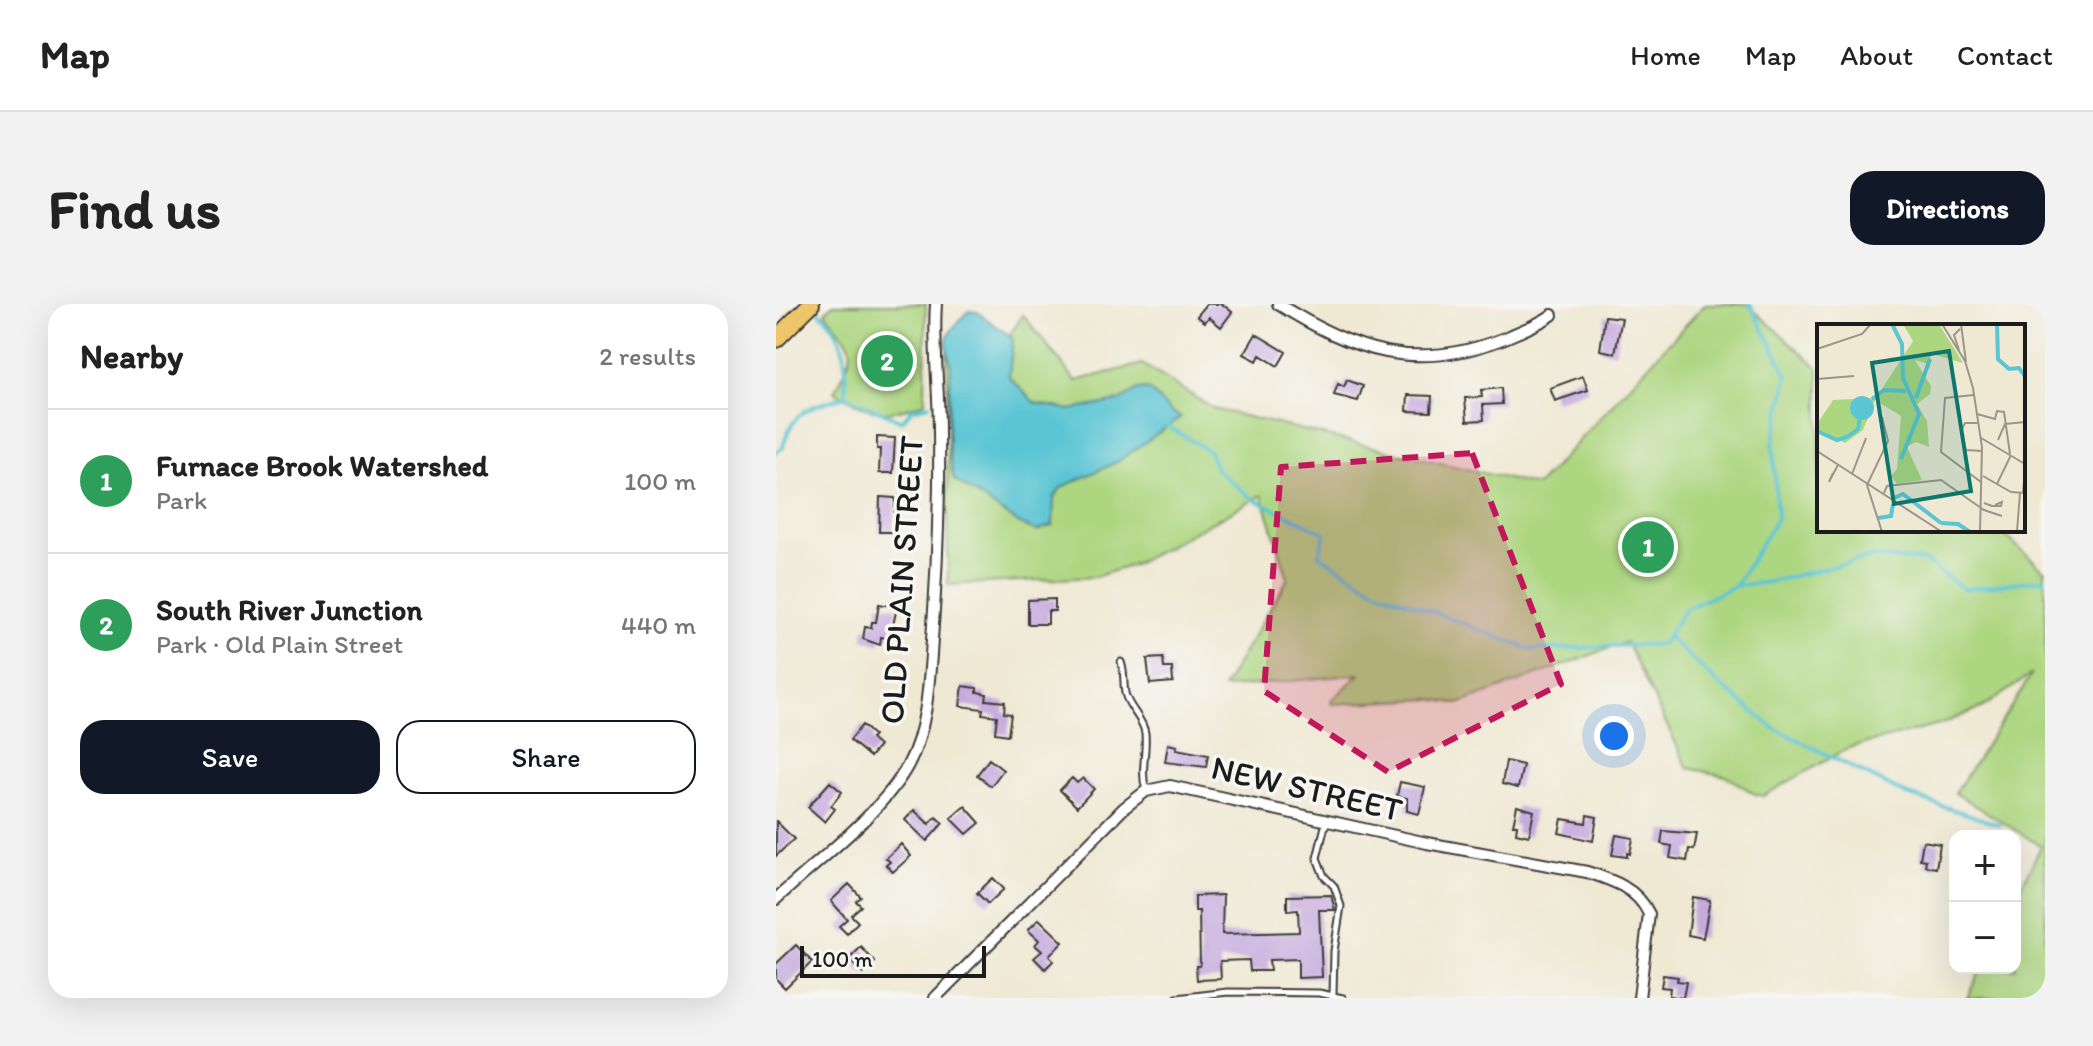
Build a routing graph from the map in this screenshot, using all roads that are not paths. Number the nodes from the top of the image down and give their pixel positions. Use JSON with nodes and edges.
{"nodes":[{"id":1,"x":936,"y":304,"type":"edge"},
{"id":2,"x":1278,"y":304,"type":"edge"},
{"id":3,"x":808,"y":307,"type":"edge"},
{"id":4,"x":1552,"y":315,"type":"dead end"},
{"id":5,"x":776,"y":339,"type":"edge"},
{"id":6,"x":1121,"y":662,"type":"dead end"},
{"id":7,"x":1146,"y":791,"type":"junction"},
{"id":8,"x":1326,"y":822,"type":"junction"},
{"id":9,"x":776,"y":899,"type":"edge"},
{"id":10,"x":1333,"y":995,"type":"junction"},
{"id":11,"x":935,"y":998,"type":"edge"},
{"id":12,"x":1177,"y":998,"type":"edge"},
{"id":13,"x":1343,"y":998,"type":"edge"},
{"id":14,"x":1639,"y":998,"type":"edge"}],
"edges":[{"from":1,"to":9,"type":"street","name":"OLD PLAIN STREET"},
{"from":2,"to":4,"type":"street"},
{"from":3,"to":5,"type":"main road"},
{"from":6,"to":7,"type":"lane"},
{"from":7,"to":8,"type":"street","name":"NEW STREET"},
{"from":7,"to":11,"type":"street"},
{"from":8,"to":10,"type":"lane"},
{"from":8,"to":14,"type":"street","name":"NEW STREET"},
{"from":10,"to":12,"type":"lane"},
{"from":10,"to":13,"type":"lane"}]}
